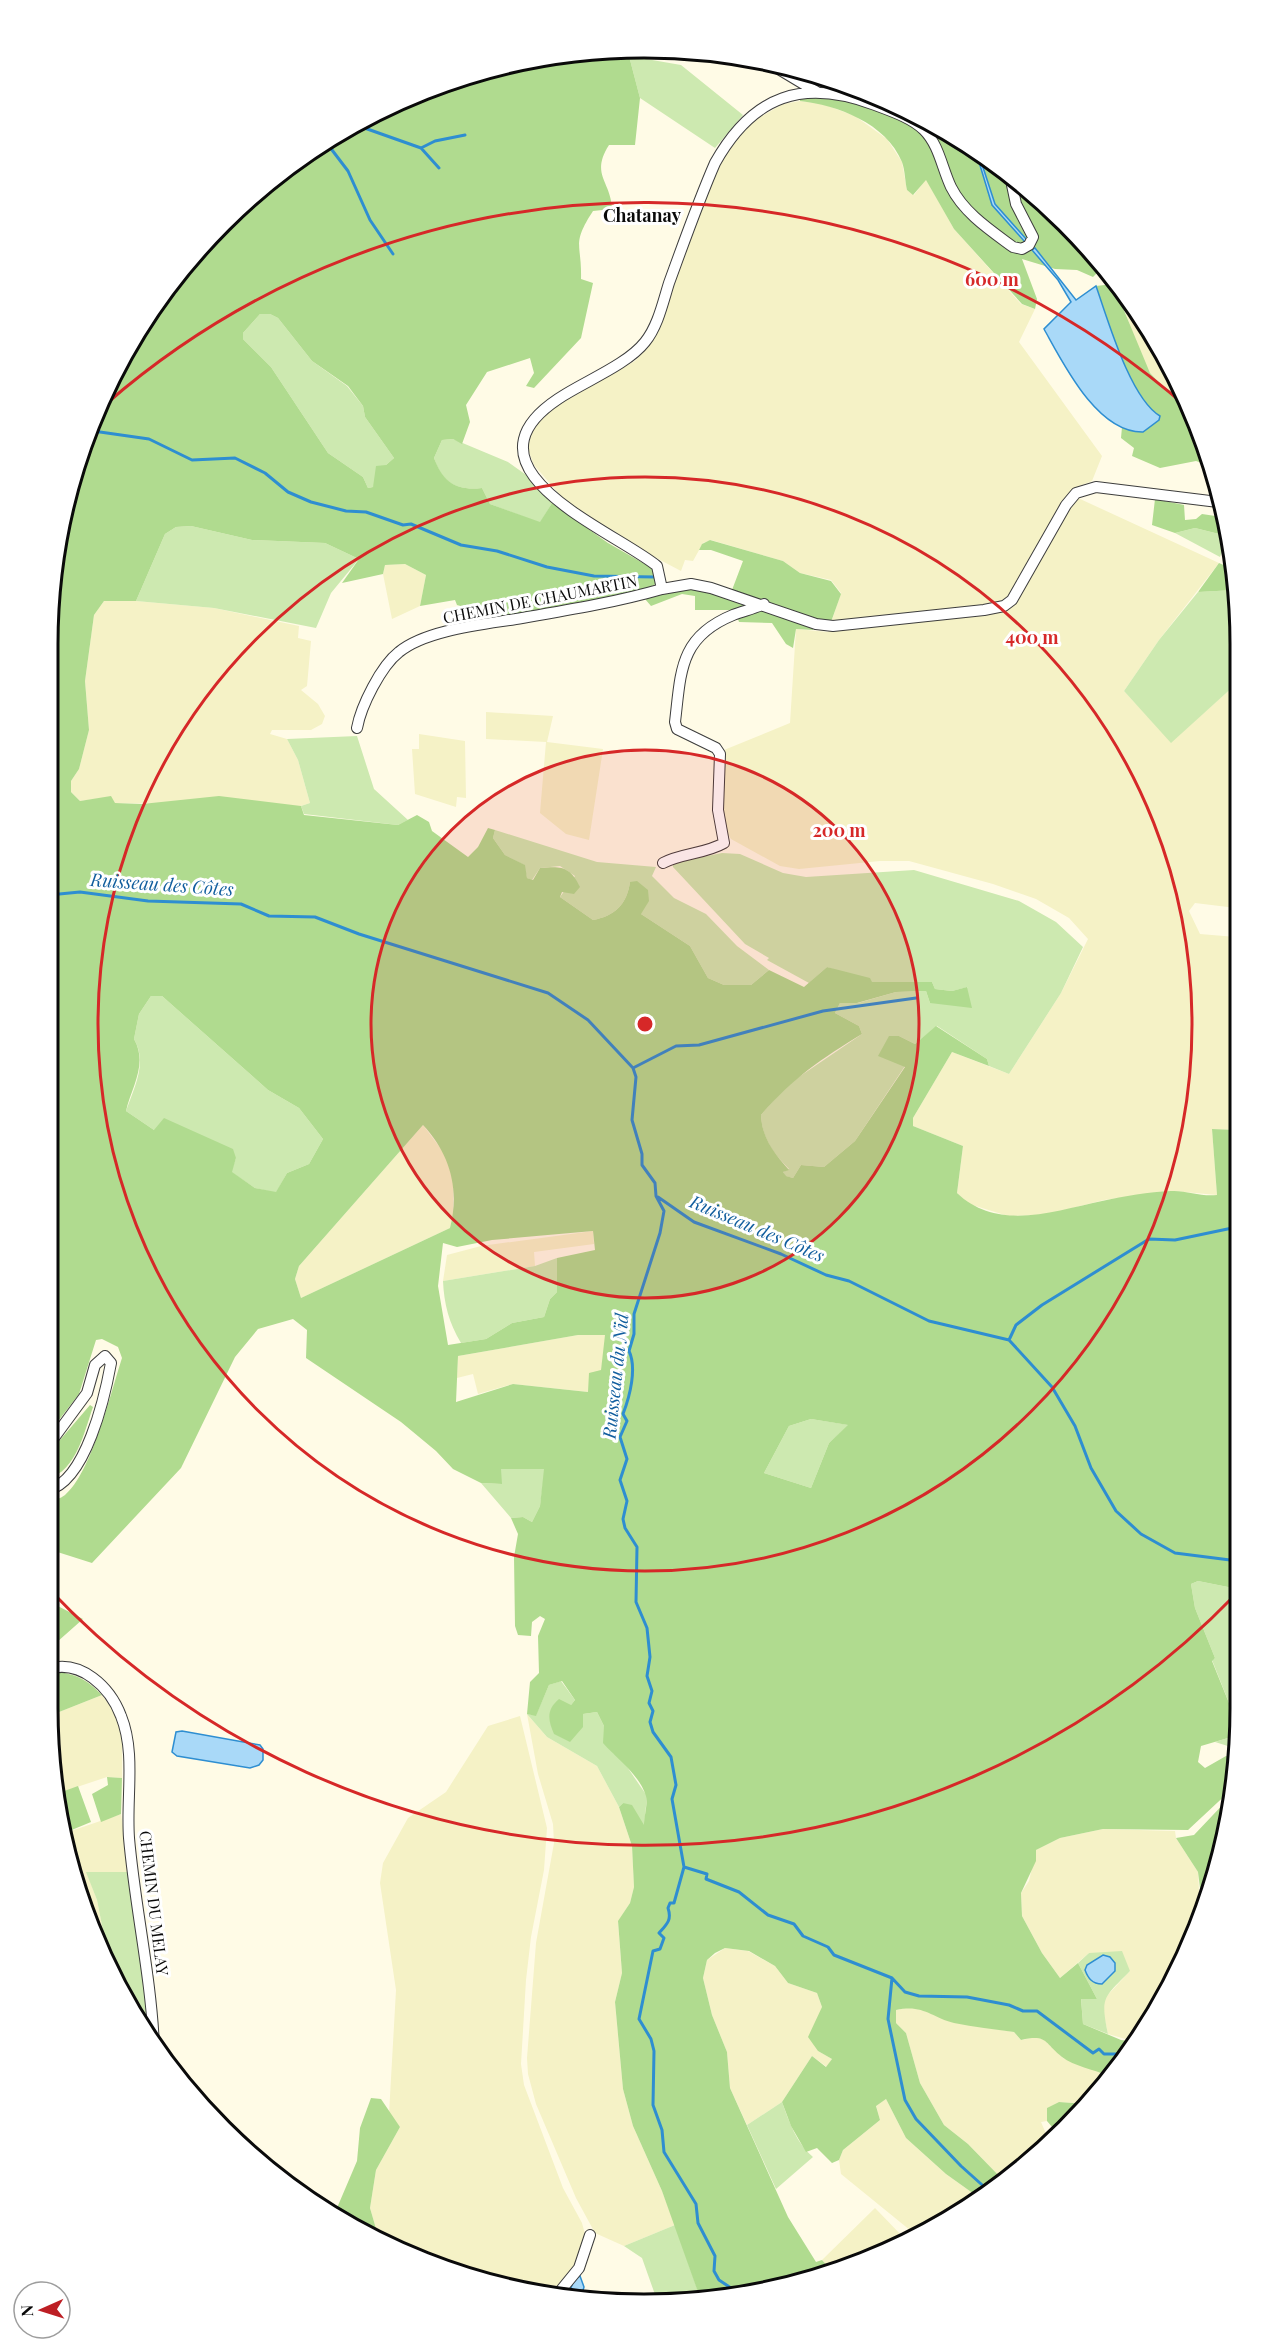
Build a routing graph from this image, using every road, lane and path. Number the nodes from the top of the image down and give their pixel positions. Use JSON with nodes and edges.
{"nodes":[{"id":1,"x":792,"y":77,"type":"edge"},
{"id":2,"x":817,"y":92,"type":"junction"},
{"id":3,"x":850,"y":97,"type":"edge"},
{"id":4,"x":924,"y":130,"type":"edge"},
{"id":5,"x":1013,"y":190,"type":"edge"},
{"id":6,"x":1212,"y":501,"type":"edge"},
{"id":7,"x":662,"y":589,"type":"junction"},
{"id":8,"x":764,"y":604,"type":"junction"},
{"id":9,"x":357,"y":728,"type":"dead end"},
{"id":10,"x":663,"y":863,"type":"dead end"},
{"id":11,"x":58,"y":1432,"type":"edge"},
{"id":12,"x":58,"y":1486,"type":"edge"},
{"id":13,"x":58,"y":1668,"type":"edge"},
{"id":14,"x":151,"y":2024,"type":"edge"},
{"id":15,"x":590,"y":2235,"type":"dead end"},
{"id":16,"x":563,"y":2287,"type":"edge"}],
"edges":[{"from":1,"to":2,"type":"street"},
{"from":2,"to":3,"type":"street","name":"CHEMIN DE CHAUMARTIN"},
{"from":2,"to":7,"type":"street","name":"CHEMIN DE CHAUMARTIN"},
{"from":4,"to":5,"type":"street","name":"CHEMIN DE CHAUMARTIN"},
{"from":6,"to":8,"type":"street"},
{"from":7,"to":8,"type":"street"},
{"from":7,"to":9,"type":"street","name":"CHEMIN DE CHAUMARTIN"},
{"from":8,"to":10,"type":"street"},
{"from":11,"to":12,"type":"street"},
{"from":13,"to":14,"type":"street","name":"CHEMIN DU MELAY"},
{"from":15,"to":16,"type":"street"}]}
